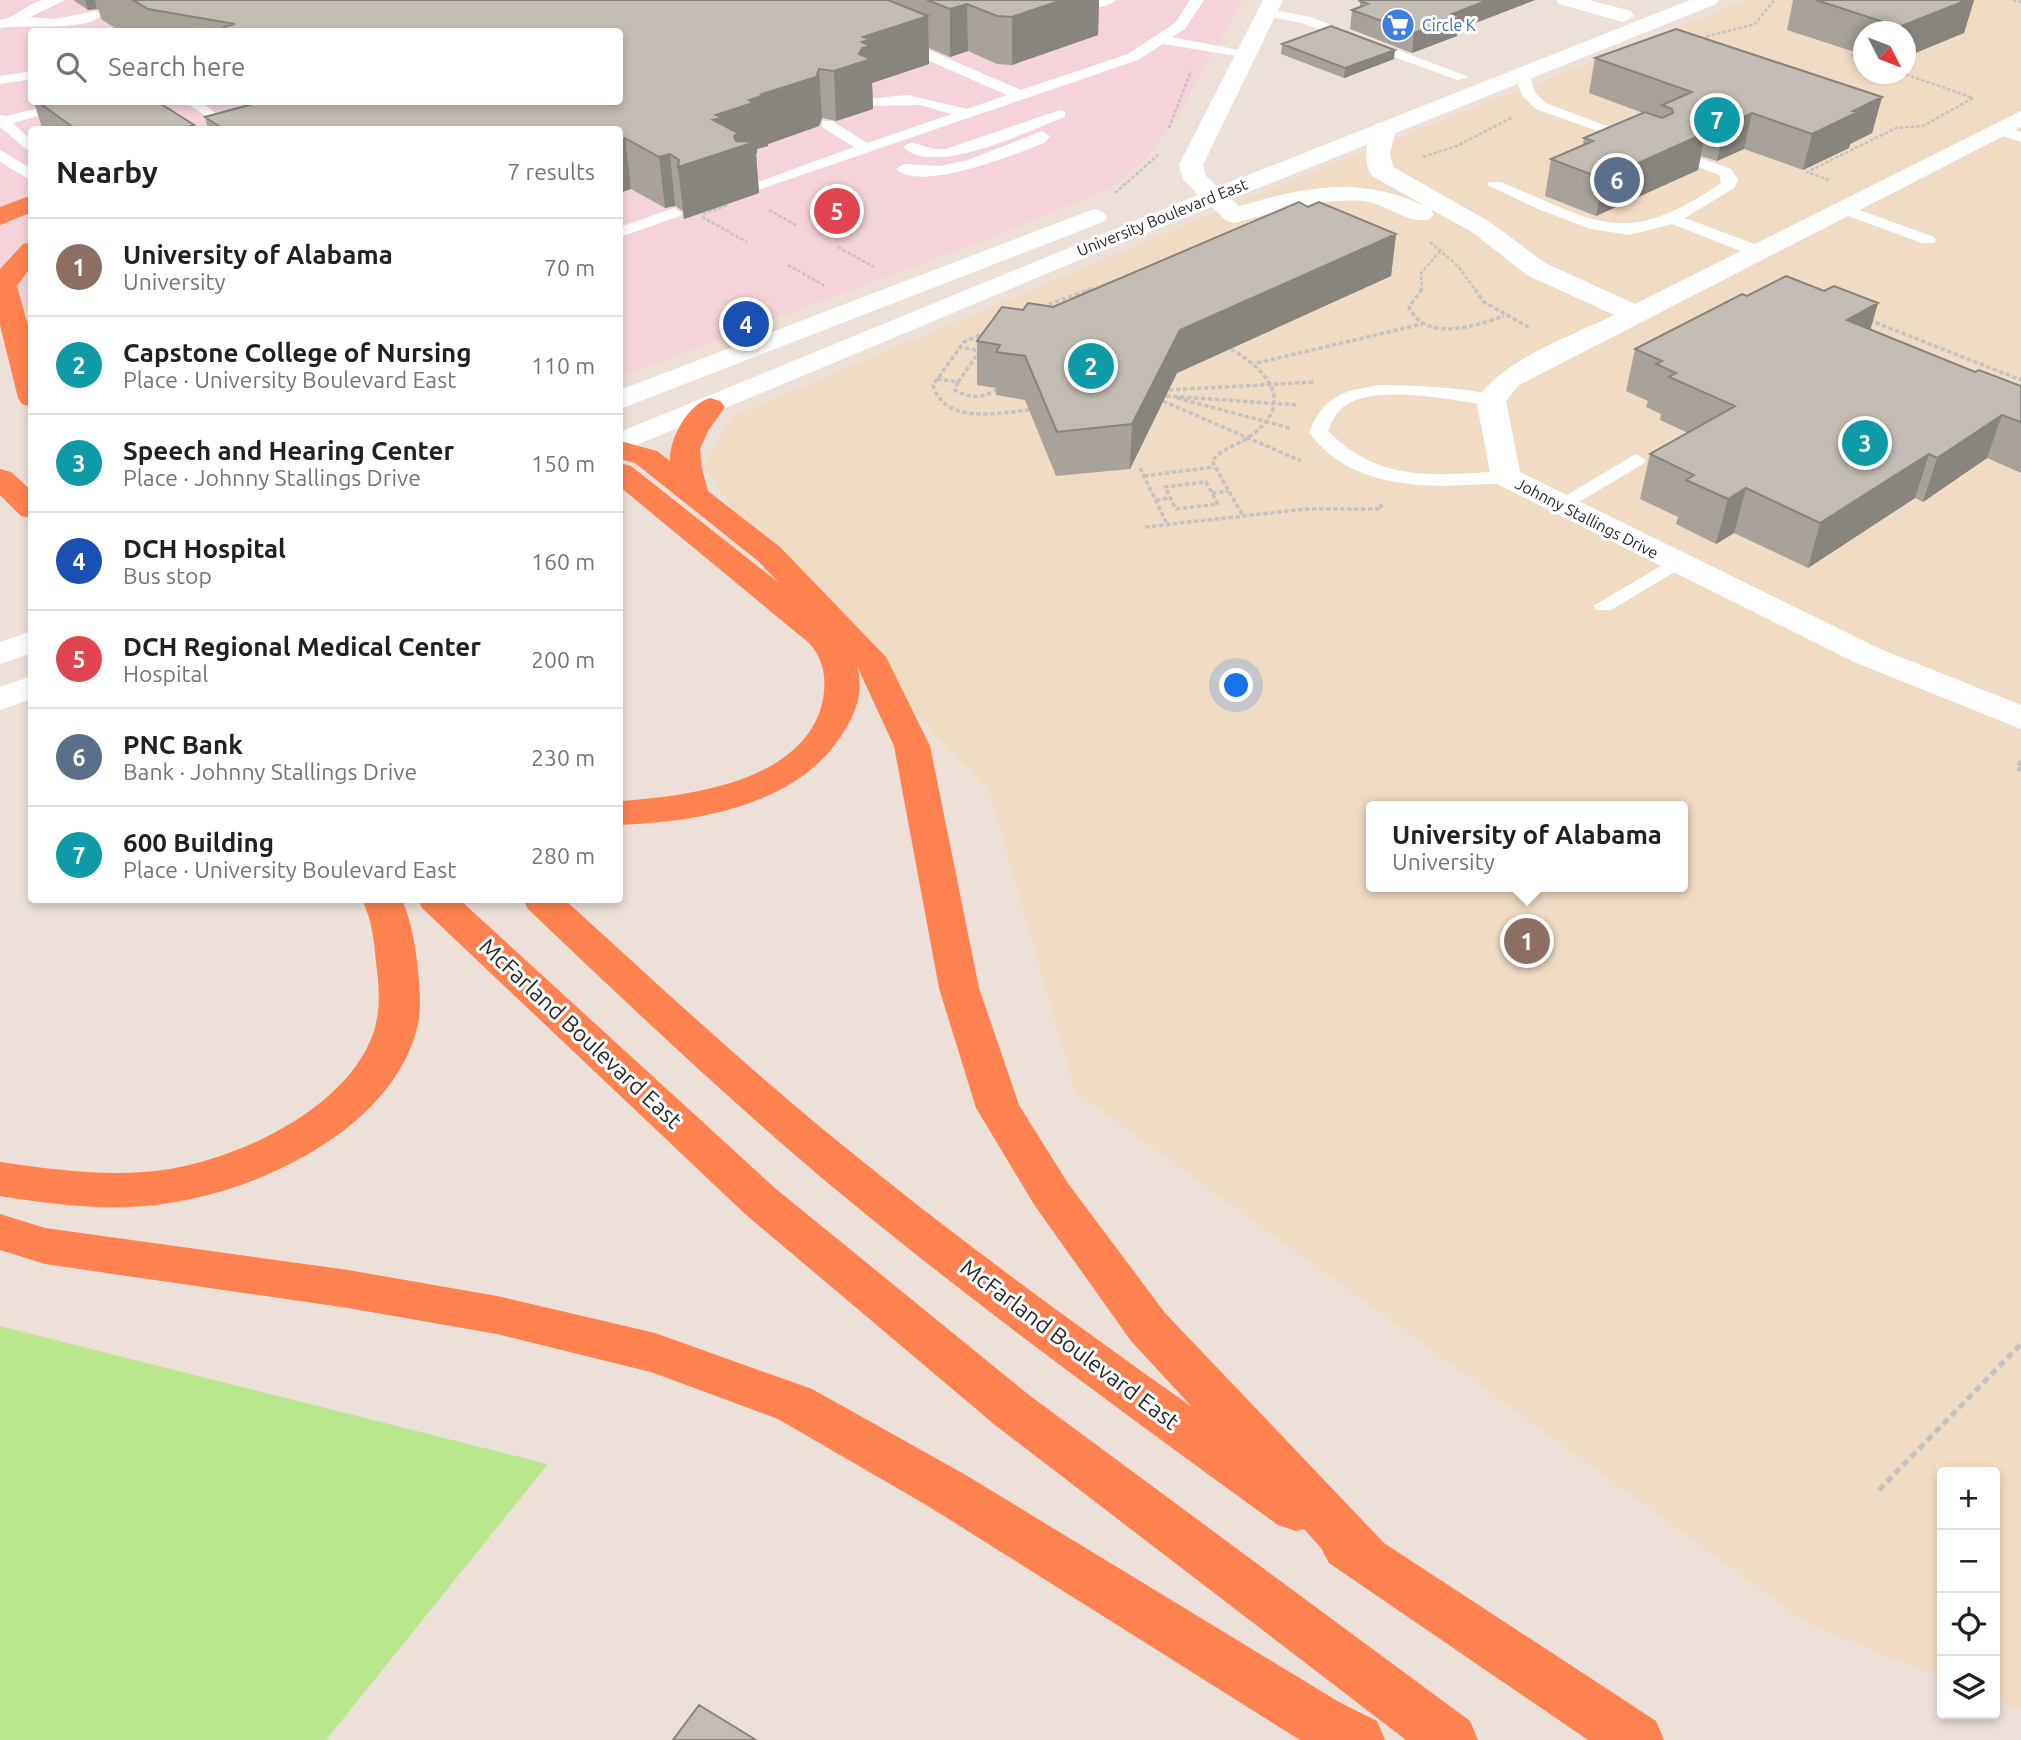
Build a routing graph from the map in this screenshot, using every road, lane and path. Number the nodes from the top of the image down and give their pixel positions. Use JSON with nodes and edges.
{"nodes":[{"id":1,"x":58,"y":0,"type":"edge"},
{"id":2,"x":1052,"y":0,"type":"edge"},
{"id":3,"x":1110,"y":0,"type":"edge"},
{"id":4,"x":1197,"y":0,"type":"edge"},
{"id":5,"x":1566,"y":0,"type":"edge"},
{"id":6,"x":1664,"y":0,"type":"edge"},
{"id":7,"x":1709,"y":0,"type":"edge"},
{"id":8,"x":1774,"y":0,"type":"edge"},
{"id":9,"x":2013,"y":0,"type":"edge"},
{"id":10,"x":2021,"y":2,"type":"edge"},
{"id":11,"x":1269,"y":6,"type":"edge"},
{"id":12,"x":96,"y":15,"type":"dead end"},
{"id":13,"x":1623,"y":16,"type":"junction"},
{"id":14,"x":21,"y":20,"type":"junction"},
{"id":15,"x":0,"y":24,"type":"edge"},
{"id":16,"x":880,"y":35,"type":"edge"},
{"id":17,"x":1697,"y":38,"type":"edge"},
{"id":18,"x":1160,"y":40,"type":"junction"},
{"id":19,"x":1203,"y":48,"type":"junction"},
{"id":20,"x":1244,"y":55,"type":"junction"},
{"id":21,"x":1522,"y":74,"type":"junction"},
{"id":22,"x":28,"y":76,"type":"edge"},
{"id":23,"x":1462,"y":77,"type":"junction"},
{"id":24,"x":1916,"y":78,"type":"edge"},
{"id":25,"x":0,"y":80,"type":"edge"},
{"id":26,"x":1022,"y":96,"type":"junction"},
{"id":27,"x":871,"y":102,"type":"dead end"},
{"id":28,"x":67,"y":105,"type":"edge"},
{"id":29,"x":196,"y":105,"type":"edge"},
{"id":30,"x":1541,"y":106,"type":"junction"},
{"id":31,"x":967,"y":114,"type":"junction"},
{"id":32,"x":1060,"y":114,"type":"dead end"},
{"id":33,"x":212,"y":116,"type":"edge"},
{"id":34,"x":2021,"y":118,"type":"edge"},
{"id":35,"x":1,"y":121,"type":"edge"},
{"id":36,"x":827,"y":124,"type":"dead end"},
{"id":37,"x":1042,"y":128,"type":"dead end"},
{"id":38,"x":1384,"y":128,"type":"junction"},
{"id":39,"x":1167,"y":132,"type":"dead end"},
{"id":40,"x":2010,"y":134,"type":"edge"},
{"id":41,"x":1162,"y":144,"type":"dead end"},
{"id":42,"x":28,"y":146,"type":"edge"},
{"id":43,"x":911,"y":147,"type":"dead end"},
{"id":44,"x":1656,"y":147,"type":"edge"},
{"id":45,"x":867,"y":149,"type":"junction"},
{"id":46,"x":0,"y":155,"type":"edge"},
{"id":47,"x":1246,"y":160,"type":"dead end"},
{"id":48,"x":1695,"y":161,"type":"edge"},
{"id":49,"x":904,"y":169,"type":"dead end"},
{"id":50,"x":1381,"y":171,"type":"junction"},
{"id":51,"x":28,"y":173,"type":"edge"},
{"id":52,"x":1210,"y":182,"type":"junction"},
{"id":53,"x":1495,"y":185,"type":"dead end"},
{"id":54,"x":749,"y":188,"type":"dead end"},
{"id":55,"x":1866,"y":197,"type":"junction"},
{"id":56,"x":1125,"y":200,"type":"junction"},
{"id":57,"x":28,"y":204,"type":"edge"},
{"id":58,"x":1843,"y":209,"type":"junction"},
{"id":59,"x":674,"y":214,"type":"dead end"},
{"id":60,"x":699,"y":215,"type":"dead end"},
{"id":61,"x":0,"y":217,"type":"edge"},
{"id":62,"x":1669,"y":217,"type":"junction"},
{"id":63,"x":623,"y":231,"type":"edge"},
{"id":64,"x":1427,"y":240,"type":"dead end"},
{"id":65,"x":1928,"y":240,"type":"dead end"},
{"id":66,"x":747,"y":242,"type":"dead end"},
{"id":67,"x":838,"y":247,"type":"dead end"},
{"id":68,"x":1442,"y":249,"type":"junction"},
{"id":69,"x":1759,"y":252,"type":"junction"},
{"id":70,"x":28,"y":254,"type":"edge"},
{"id":71,"x":1512,"y":254,"type":"junction"},
{"id":72,"x":788,"y":265,"type":"dead end"},
{"id":73,"x":885,"y":273,"type":"dead end"},
{"id":74,"x":1123,"y":278,"type":"edge"},
{"id":75,"x":1563,"y":283,"type":"junction"},
{"id":76,"x":833,"y":291,"type":"dead end"},
{"id":77,"x":1038,"y":308,"type":"edge"},
{"id":78,"x":1636,"y":314,"type":"junction"},
{"id":79,"x":1506,"y":316,"type":"junction"},
{"id":80,"x":1869,"y":320,"type":"edge"},
{"id":81,"x":1423,"y":323,"type":"junction"},
{"id":82,"x":992,"y":331,"type":"edge"},
{"id":83,"x":1581,"y":342,"type":"junction"},
{"id":84,"x":986,"y":345,"type":"edge"},
{"id":85,"x":960,"y":348,"type":"junction"},
{"id":86,"x":1231,"y":349,"type":"edge"},
{"id":87,"x":980,"y":351,"type":"junction"},
{"id":88,"x":1256,"y":363,"type":"junction"},
{"id":89,"x":0,"y":373,"type":"edge"},
{"id":90,"x":937,"y":379,"type":"junction"},
{"id":91,"x":2021,"y":380,"type":"edge"},
{"id":92,"x":28,"y":382,"type":"edge"},
{"id":93,"x":1325,"y":382,"type":"dead end"},
{"id":94,"x":958,"y":383,"type":"junction"},
{"id":95,"x":1272,"y":384,"type":"junction"},
{"id":96,"x":998,"y":388,"type":"edge"},
{"id":97,"x":1169,"y":390,"type":"edge"},
{"id":98,"x":28,"y":399,"type":"edge"},
{"id":99,"x":623,"y":399,"type":"edge"},
{"id":100,"x":1491,"y":400,"type":"junction"},
{"id":101,"x":1163,"y":401,"type":"edge"},
{"id":102,"x":1274,"y":403,"type":"junction"},
{"id":103,"x":1306,"y":405,"type":"dead end"},
{"id":104,"x":710,"y":407,"type":"junction"},
{"id":105,"x":1029,"y":410,"type":"edge"},
{"id":106,"x":1266,"y":421,"type":"junction"},
{"id":107,"x":1293,"y":429,"type":"dead end"},
{"id":108,"x":1249,"y":438,"type":"junction"},
{"id":109,"x":623,"y":442,"type":"edge"},
{"id":110,"x":623,"y":451,"type":"edge"},
{"id":111,"x":1636,"y":460,"type":"dead end"},
{"id":112,"x":1305,"y":462,"type":"dead end"},
{"id":113,"x":1214,"y":467,"type":"junction"},
{"id":114,"x":1140,"y":468,"type":"dead end"},
{"id":115,"x":1144,"y":476,"type":"junction"},
{"id":116,"x":623,"y":477,"type":"edge"},
{"id":117,"x":1506,"y":477,"type":"junction"},
{"id":118,"x":0,"y":478,"type":"edge"},
{"id":119,"x":1228,"y":491,"type":"junction"},
{"id":120,"x":1384,"y":491,"type":"dead end"},
{"id":121,"x":1212,"y":493,"type":"junction"},
{"id":122,"x":634,"y":494,"type":"edge"},
{"id":123,"x":695,"y":497,"type":"junction"},
{"id":124,"x":1171,"y":498,"type":"junction"},
{"id":125,"x":1156,"y":500,"type":"junction"},
{"id":126,"x":28,"y":505,"type":"edge"},
{"id":127,"x":1560,"y":505,"type":"junction"},
{"id":128,"x":1243,"y":516,"type":"junction"},
{"id":129,"x":1167,"y":524,"type":"junction"},
{"id":130,"x":1145,"y":527,"type":"dead end"},
{"id":131,"x":1676,"y":563,"type":"junction"},
{"id":132,"x":1604,"y":606,"type":"dead end"},
{"id":133,"x":28,"y":642,"type":"edge"},
{"id":134,"x":0,"y":653,"type":"edge"},
{"id":135,"x":28,"y":687,"type":"edge"},
{"id":136,"x":0,"y":699,"type":"edge"},
{"id":137,"x":2021,"y":718,"type":"edge"},
{"id":138,"x":2021,"y":761,"type":"edge"},
{"id":139,"x":2021,"y":770,"type":"edge"},
{"id":140,"x":623,"y":813,"type":"edge"},
{"id":141,"x":384,"y":903,"type":"edge"},
{"id":142,"x":440,"y":903,"type":"edge"},
{"id":143,"x":545,"y":903,"type":"edge"},
{"id":144,"x":0,"y":1179,"type":"edge"},
{"id":145,"x":0,"y":1232,"type":"edge"},
{"id":146,"x":2021,"y":1343,"type":"edge"},
{"id":147,"x":1879,"y":1490,"type":"dead end"},
{"id":148,"x":1367,"y":1561,"type":"junction"},
{"id":149,"x":1357,"y":1740,"type":"edge"},
{"id":150,"x":1450,"y":1740,"type":"edge"},
{"id":151,"x":1636,"y":1740,"type":"edge"}],
"edges":[{"from":1,"to":14,"type":"lane"},
{"from":2,"to":3,"type":"lane"},
{"from":4,"to":18,"type":"lane"},
{"from":5,"to":13,"type":"main road"},
{"from":6,"to":13,"type":"main road","name":"University Boulevard East"},
{"from":7,"to":21,"type":"main road","name":"University Boulevard East"},
{"from":8,"to":17,"type":"path"},
{"from":9,"to":10,"type":"path"},
{"from":11,"to":20,"type":"main road"},
{"from":11,"to":23,"type":"lane"},
{"from":12,"to":14,"type":"lane"},
{"from":13,"to":23,"type":"main road","name":"University Boulevard East"},
{"from":14,"to":15,"type":"lane"},
{"from":16,"to":26,"type":"lane"},
{"from":18,"to":19,"type":"lane"},
{"from":18,"to":26,"type":"lane"},
{"from":19,"to":20,"type":"lane"},
{"from":19,"to":39,"type":"path"},
{"from":20,"to":52,"type":"main road"},
{"from":21,"to":30,"type":"lane"},
{"from":21,"to":38,"type":"main road","name":"University Boulevard East"},
{"from":22,"to":25,"type":"lane"},
{"from":23,"to":47,"type":"main road","name":"University Boulevard East"},
{"from":24,"to":55,"type":"path"},
{"from":26,"to":31,"type":"lane"},
{"from":27,"to":31,"type":"lane"},
{"from":28,"to":35,"type":"lane"},
{"from":29,"to":33,"type":"lane"},
{"from":30,"to":44,"type":"lane"},
{"from":30,"to":50,"type":"path"},
{"from":31,"to":45,"type":"lane"},
{"from":32,"to":43,"type":"lane"},
{"from":34,"to":40,"type":"main road"},
{"from":35,"to":42,"type":"lane"},
{"from":36,"to":45,"type":"lane"},
{"from":37,"to":49,"type":"lane"},
{"from":38,"to":50,"type":"main road"},
{"from":38,"to":52,"type":"main road","name":"University Boulevard East"},
{"from":40,"to":55,"type":"main road"},
{"from":41,"to":56,"type":"path"},
{"from":45,"to":54,"type":"lane"},
{"from":46,"to":51,"type":"lane"},
{"from":48,"to":62,"type":"lane"},
{"from":50,"to":71,"type":"main road"},
{"from":52,"to":56,"type":"main road","name":"University Boulevard East"},
{"from":52,"to":71,"type":"main road"},
{"from":52,"to":104,"type":"main road","name":"University Boulevard East"},
{"from":53,"to":62,"type":"lane"},
{"from":55,"to":58,"type":"main road"},
{"from":56,"to":99,"type":"main road","name":"University Boulevard East"},
{"from":57,"to":61,"type":"highway"},
{"from":58,"to":65,"type":"lane"},
{"from":58,"to":69,"type":"main road"},
{"from":59,"to":63,"type":"lane"},
{"from":60,"to":66,"type":"path"},
{"from":62,"to":69,"type":"lane"},
{"from":64,"to":68,"type":"path"},
{"from":67,"to":73,"type":"path"},
{"from":68,"to":79,"type":"path"},
{"from":68,"to":81,"type":"path"},
{"from":69,"to":78,"type":"main road"},
{"from":70,"to":92,"type":"highway"},
{"from":71,"to":75,"type":"main road"},
{"from":72,"to":76,"type":"path"},
{"from":74,"to":77,"type":"path"},
{"from":75,"to":78,"type":"main road"},
{"from":75,"to":83,"type":"main road"},
{"from":78,"to":83,"type":"main road"},
{"from":79,"to":81,"type":"path"},
{"from":79,"to":83,"type":"path"},
{"from":80,"to":91,"type":"path"},
{"from":81,"to":88,"type":"path"},
{"from":82,"to":85,"type":"path"},
{"from":83,"to":100,"type":"main road"},
{"from":84,"to":87,"type":"path"},
{"from":85,"to":87,"type":"path"},
{"from":85,"to":90,"type":"path"},
{"from":86,"to":88,"type":"path"},
{"from":87,"to":94,"type":"path"},
{"from":88,"to":95,"type":"path"},
{"from":89,"to":98,"type":"highway"},
{"from":90,"to":94,"type":"path"},
{"from":90,"to":105,"type":"path"},
{"from":93,"to":95,"type":"path"},
{"from":94,"to":96,"type":"path"},
{"from":95,"to":97,"type":"path"},
{"from":95,"to":102,"type":"path"},
{"from":100,"to":117,"type":"main road","name":"Johnny Stallings Drive"},
{"from":100,"to":117,"type":"lane"},
{"from":101,"to":108,"type":"path"},
{"from":102,"to":103,"type":"path"},
{"from":102,"to":106,"type":"path"},
{"from":102,"to":106,"type":"path"},
{"from":104,"to":109,"type":"main road","name":"University Boulevard East"},
{"from":104,"to":123,"type":"highway"},
{"from":106,"to":107,"type":"path"},
{"from":106,"to":108,"type":"path"},
{"from":108,"to":112,"type":"path"},
{"from":108,"to":113,"type":"path"},
{"from":110,"to":123,"type":"highway"},
{"from":111,"to":127,"type":"lane"},
{"from":113,"to":115,"type":"path"},
{"from":113,"to":119,"type":"path"},
{"from":114,"to":115,"type":"path"},
{"from":115,"to":125,"type":"path"},
{"from":116,"to":122,"type":"highway"},
{"from":117,"to":127,"type":"main road","name":"Johnny Stallings Drive"},
{"from":118,"to":126,"type":"highway"},
{"from":119,"to":121,"type":"path"},
{"from":119,"to":128,"type":"path"},
{"from":120,"to":128,"type":"path"},
{"from":121,"to":124,"type":"path"},
{"from":121,"to":124,"type":"path"},
{"from":122,"to":140,"type":"highway"},
{"from":123,"to":148,"type":"highway"},
{"from":124,"to":125,"type":"path"},
{"from":125,"to":129,"type":"path"},
{"from":127,"to":131,"type":"main road","name":"Johnny Stallings Drive"},
{"from":128,"to":129,"type":"path"},
{"from":129,"to":130,"type":"path"},
{"from":131,"to":132,"type":"lane"},
{"from":131,"to":137,"type":"main road","name":"Johnny Stallings Drive"},
{"from":133,"to":134,"type":"main road"},
{"from":135,"to":136,"type":"main road"},
{"from":138,"to":139,"type":"path"},
{"from":141,"to":144,"type":"highway"},
{"from":142,"to":150,"type":"highway","name":"McFarland Boulevard East"},
{"from":143,"to":148,"type":"highway","name":"McFarland Boulevard East"},
{"from":145,"to":149,"type":"highway"},
{"from":146,"to":147,"type":"path"},
{"from":148,"to":151,"type":"highway","name":"McFarland Boulevard East"}]}
